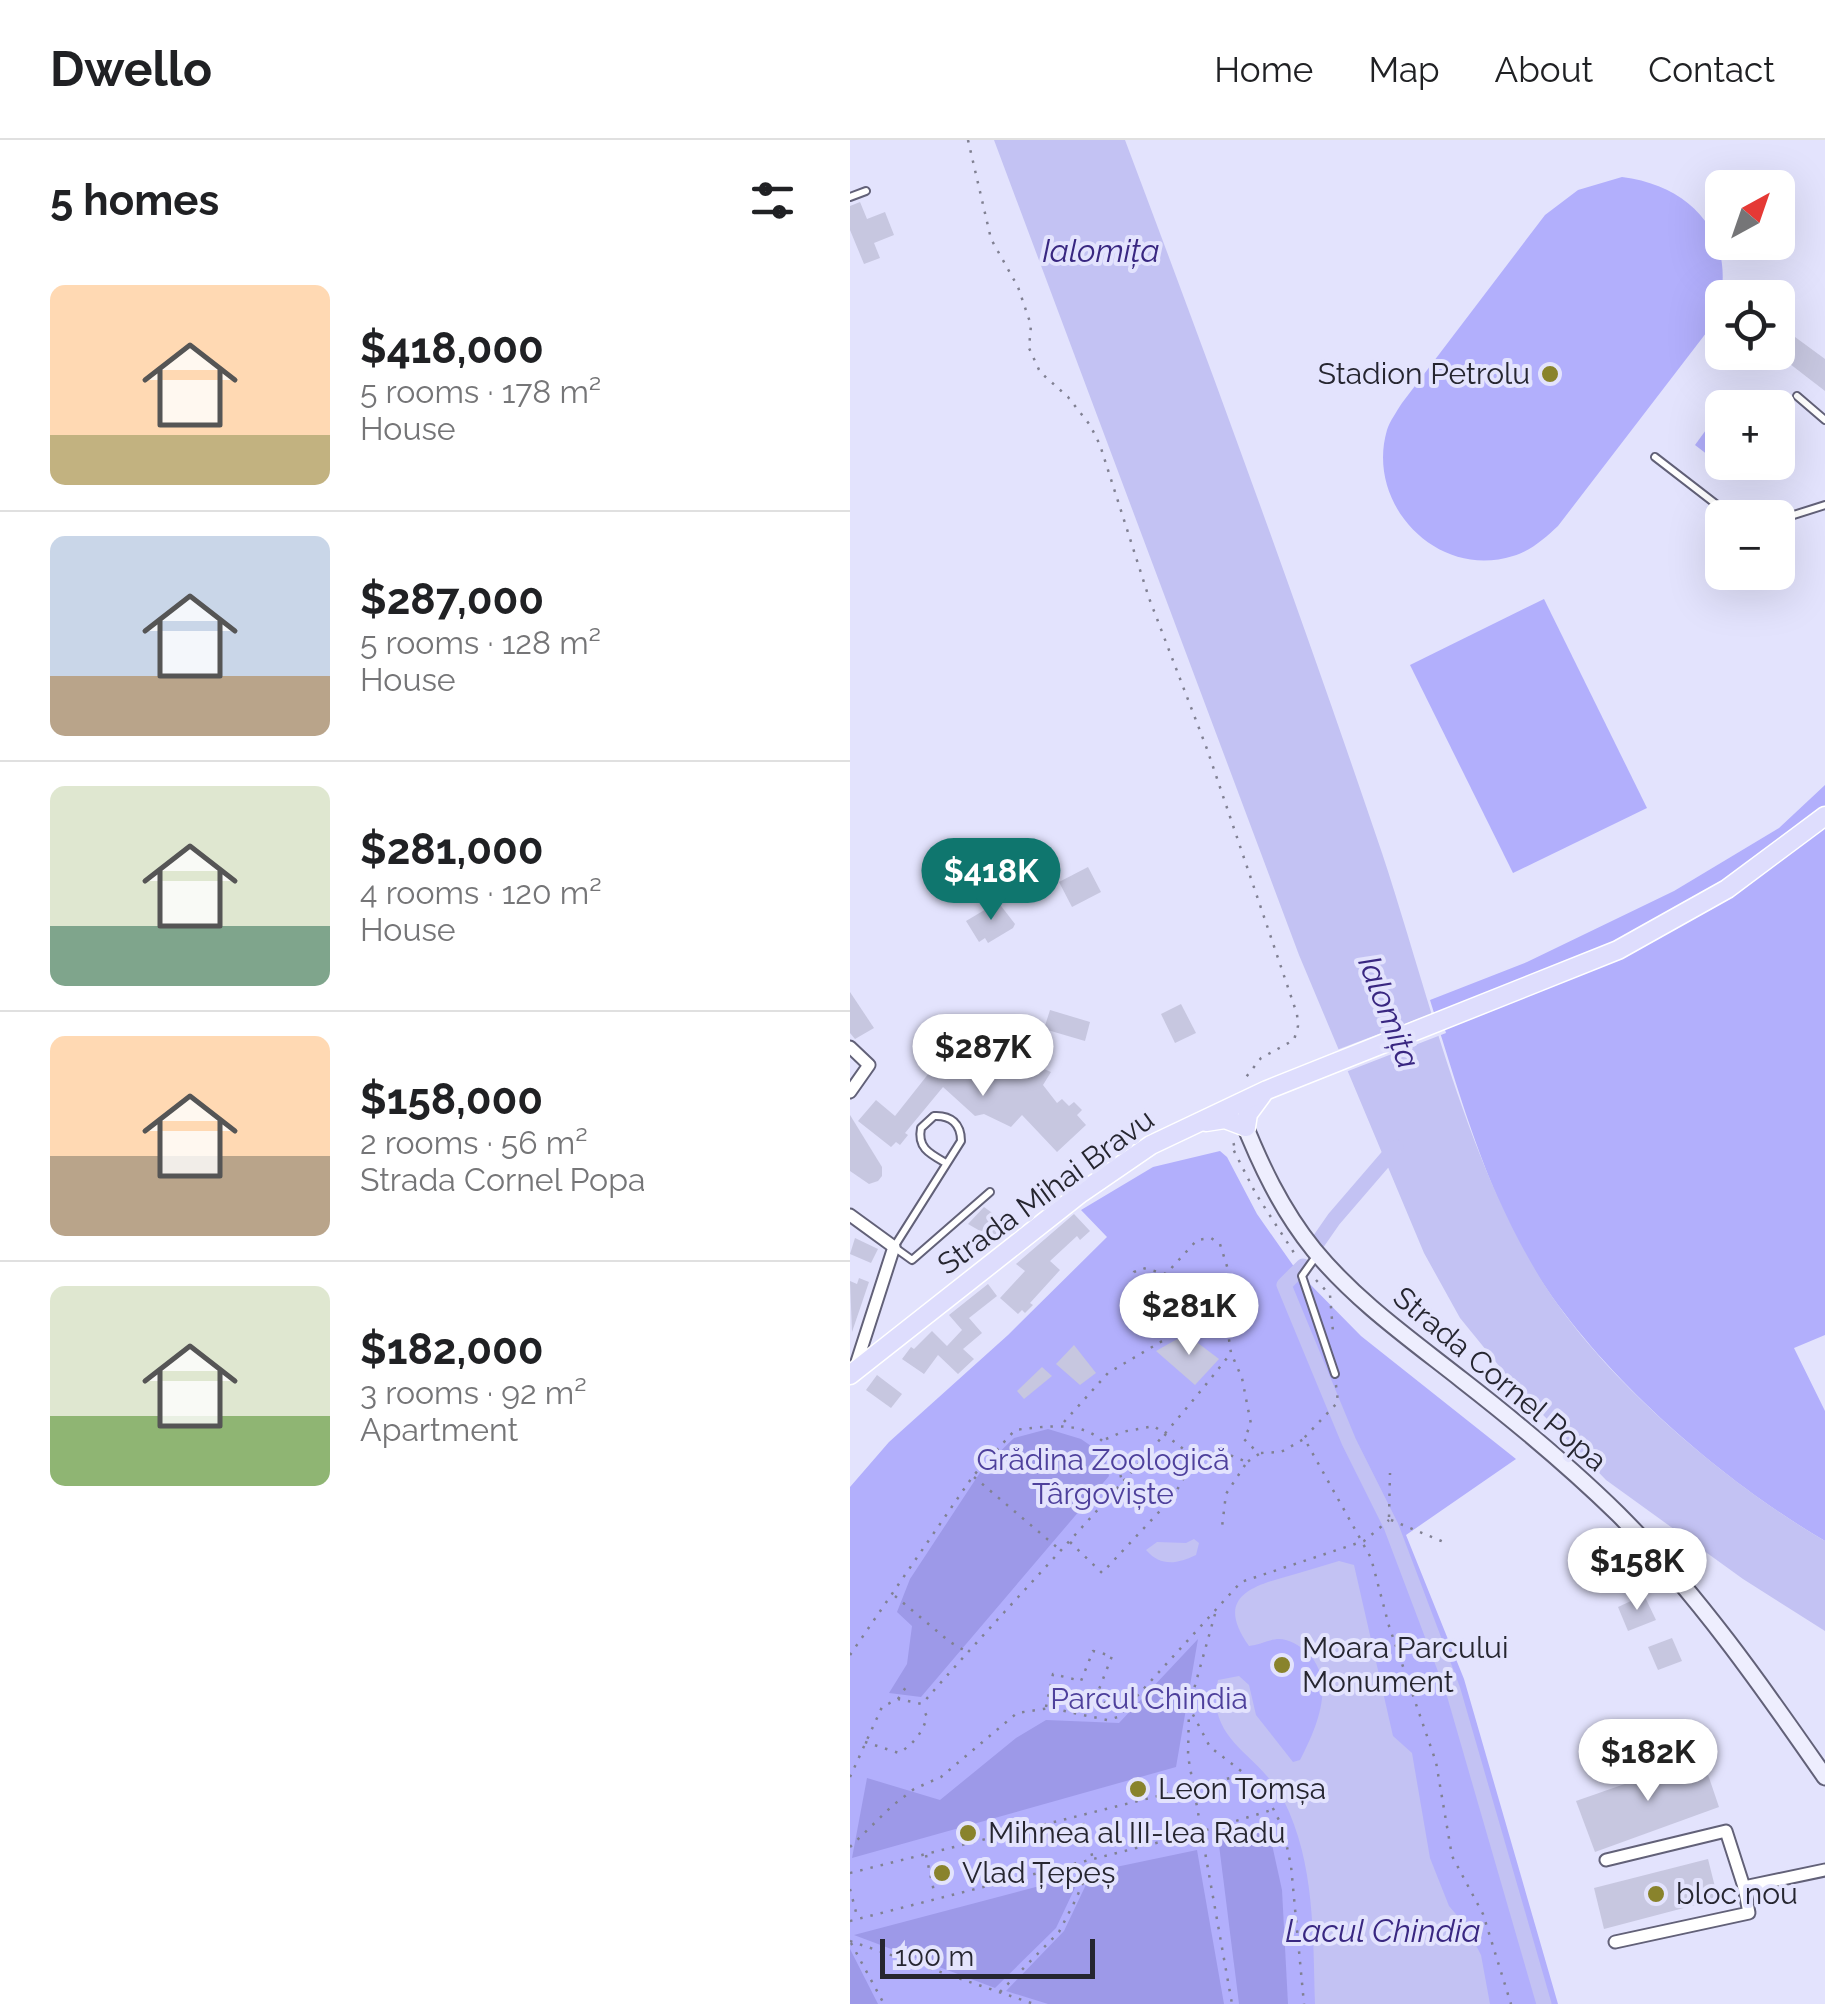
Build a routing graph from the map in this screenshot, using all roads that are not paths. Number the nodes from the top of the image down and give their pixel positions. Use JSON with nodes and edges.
{"nodes":[{"id":1,"x":866,"y":191,"type":"dead end"},
{"id":2,"x":850,"y":197,"type":"edge"},
{"id":3,"x":1797,"y":396,"type":"dead end"},
{"id":4,"x":1825,"y":420,"type":"edge"},
{"id":5,"x":1656,"y":457,"type":"dead end"},
{"id":6,"x":1711,"y":500,"type":"edge"},
{"id":7,"x":1825,"y":505,"type":"edge"},
{"id":8,"x":1795,"y":515,"type":"edge"},
{"id":9,"x":1825,"y":816,"type":"edge"},
{"id":10,"x":850,"y":1048,"type":"edge"},
{"id":11,"x":1267,"y":1090,"type":"junction"},
{"id":12,"x":850,"y":1092,"type":"edge"},
{"id":13,"x":1236,"y":1103,"type":"junction"},
{"id":14,"x":1186,"y":1126,"type":"junction"},
{"id":15,"x":1246,"y":1128,"type":"junction"},
{"id":16,"x":946,"y":1163,"type":"junction"},
{"id":17,"x":990,"y":1192,"type":"dead end"},
{"id":18,"x":850,"y":1215,"type":"edge"},
{"id":19,"x":894,"y":1247,"type":"junction"},
{"id":20,"x":1318,"y":1254,"type":"junction"},
{"id":21,"x":852,"y":1373,"type":"edge"},
{"id":22,"x":1335,"y":1374,"type":"dead end"},
{"id":23,"x":1825,"y":1777,"type":"edge"},
{"id":24,"x":1606,"y":1860,"type":"dead end"},
{"id":25,"x":1825,"y":1870,"type":"edge"},
{"id":26,"x":1744,"y":1887,"type":"junction"},
{"id":27,"x":1615,"y":1942,"type":"dead end"}],
"edges":[{"from":1,"to":2,"type":"lane"},
{"from":3,"to":4,"type":"lane"},
{"from":5,"to":6,"type":"lane"},
{"from":7,"to":8,"type":"lane"},
{"from":9,"to":11,"type":"main road","name":"Strada Mihai Bravu"},
{"from":10,"to":12,"type":"street"},
{"from":11,"to":13,"type":"main road","name":"Strada Mihai Bravu"},
{"from":11,"to":15,"type":"main road"},
{"from":13,"to":14,"type":"main road","name":"Strada Mihai Bravu"},
{"from":13,"to":15,"type":"main road","name":"Strada Cornel Popa"},
{"from":14,"to":15,"type":"main road"},
{"from":14,"to":21,"type":"main road","name":"Strada Mihai Bravu"},
{"from":15,"to":20,"type":"main road","name":"Strada Cornel Popa"},
{"from":16,"to":16,"type":"lane"},
{"from":16,"to":19,"type":"lane"},
{"from":17,"to":19,"type":"lane"},
{"from":18,"to":19,"type":"street"},
{"from":19,"to":21,"type":"street"},
{"from":20,"to":22,"type":"lane"},
{"from":20,"to":23,"type":"main road","name":"Strada Cornel Popa"},
{"from":24,"to":26,"type":"street"},
{"from":25,"to":26,"type":"street"},
{"from":26,"to":27,"type":"street"}]}
